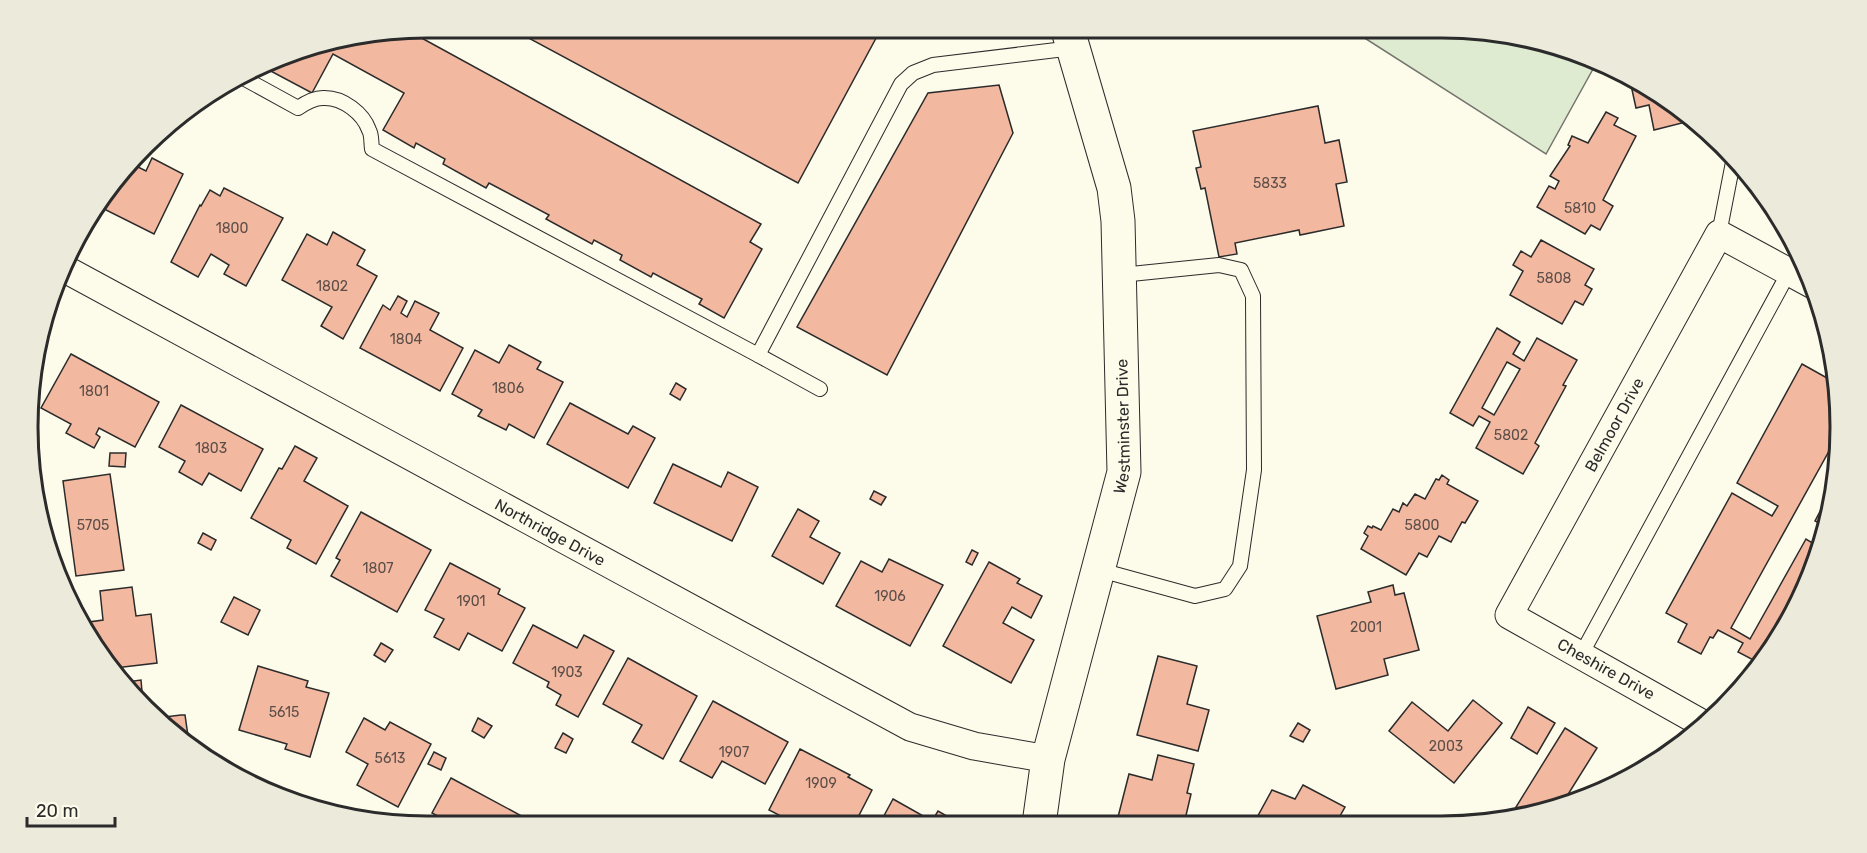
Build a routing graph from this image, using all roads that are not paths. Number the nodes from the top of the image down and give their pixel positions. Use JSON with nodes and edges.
{"nodes":[{"id":1,"x":1065,"y":38,"type":"edge"},
{"id":2,"x":1070,"y":38,"type":"edge"},
{"id":3,"x":249,"y":81,"type":"edge"},
{"id":4,"x":1732,"y":169,"type":"edge"},
{"id":5,"x":1719,"y":234,"type":"junction"},
{"id":6,"x":70,"y":272,"type":"edge"},
{"id":7,"x":1789,"y":272,"type":"junction"},
{"id":8,"x":1121,"y":275,"type":"junction"},
{"id":9,"x":1800,"y":278,"type":"edge"},
{"id":10,"x":758,"y":355,"type":"junction"},
{"id":11,"x":820,"y":389,"type":"dead end"},
{"id":12,"x":1100,"y":570,"type":"junction"},
{"id":13,"x":1509,"y":615,"type":"joint"},
{"id":14,"x":1581,"y":655,"type":"junction"},
{"id":15,"x":1696,"y":720,"type":"edge"},
{"id":16,"x":1048,"y":759,"type":"junction"},
{"id":17,"x":1040,"y":816,"type":"edge"}],
"edges":[{"from":1,"to":10,"type":"lane"},
{"from":2,"to":8,"type":"street","name":"Westminster Drive"},
{"from":3,"to":10,"type":"lane"},
{"from":4,"to":5,"type":"lane"},
{"from":5,"to":7,"type":"street"},
{"from":5,"to":13,"type":"street","name":"Belmoor Drive"},
{"from":6,"to":16,"type":"street","name":"Northridge Drive"},
{"from":7,"to":9,"type":"street"},
{"from":7,"to":14,"type":"lane"},
{"from":8,"to":12,"type":"street","name":"Westminster Drive"},
{"from":8,"to":12,"type":"lane"},
{"from":10,"to":11,"type":"lane"},
{"from":12,"to":16,"type":"street","name":"Westminster Drive"},
{"from":13,"to":14,"type":"street","name":"Cheshire Drive"},
{"from":14,"to":15,"type":"street","name":"Cheshire Drive"},
{"from":16,"to":17,"type":"street","name":"Westminster Drive"}]}
